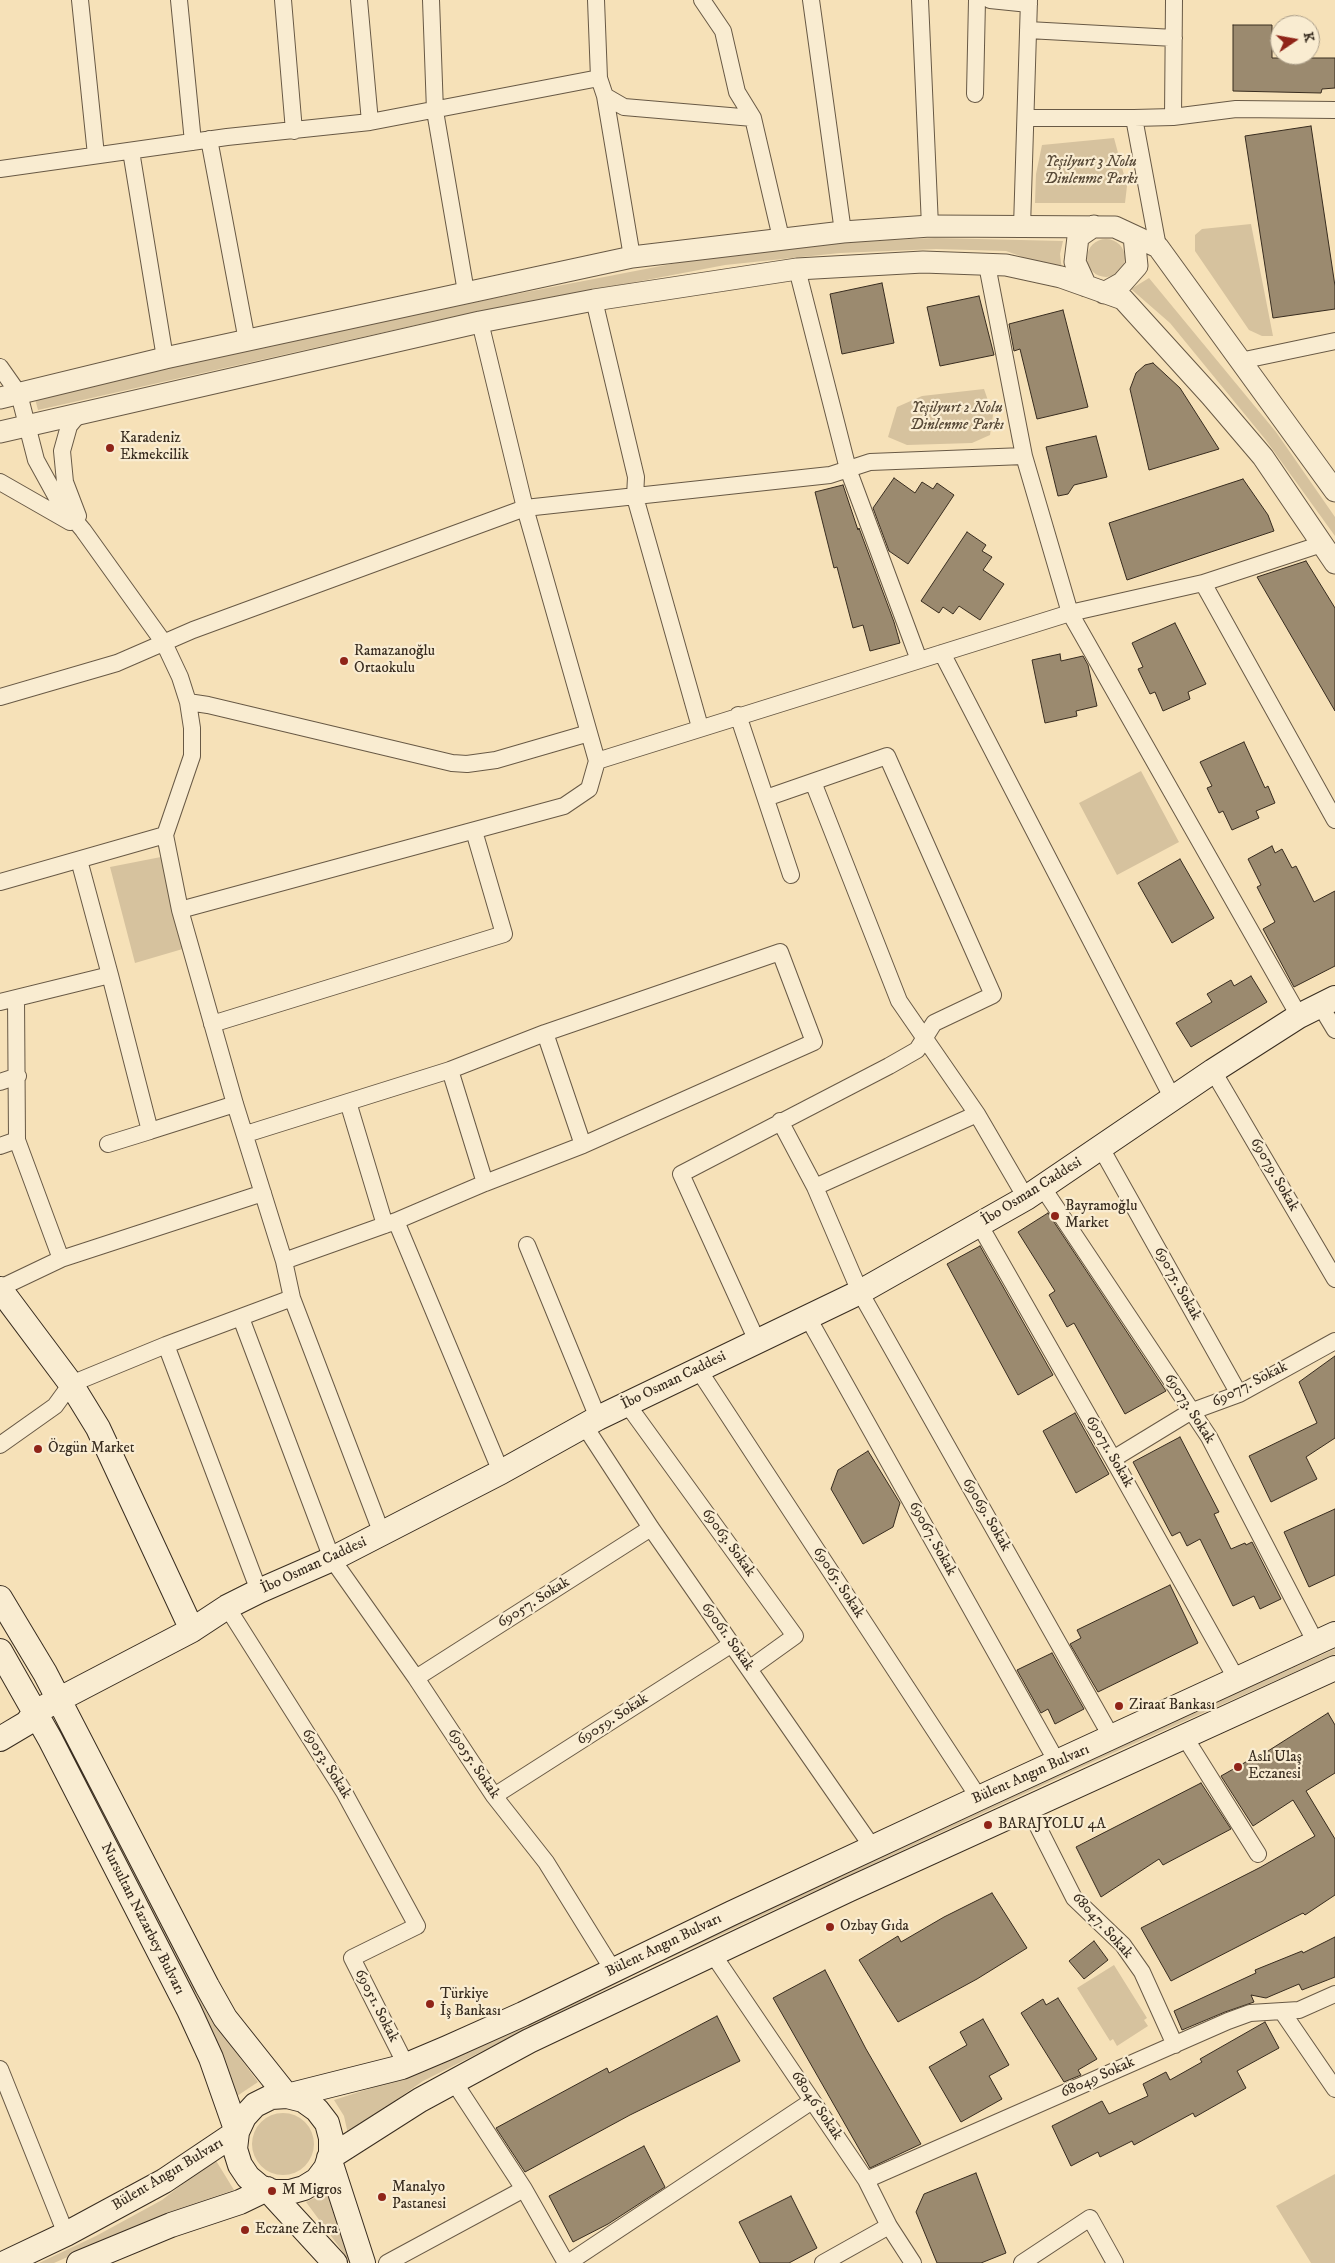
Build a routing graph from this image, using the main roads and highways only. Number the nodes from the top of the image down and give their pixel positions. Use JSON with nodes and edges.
{"nodes":[{"id":1,"x":1328,"y":1001,"type":"edge"},
{"id":2,"x":0,"y":1289,"type":"edge"},
{"id":3,"x":0,"y":1598,"type":"edge"},
{"id":4,"x":192,"y":1630,"type":"junction"},
{"id":5,"x":1325,"y":1638,"type":"edge"},
{"id":6,"x":0,"y":1651,"type":"edge"},
{"id":7,"x":1333,"y":1674,"type":"edge"},
{"id":8,"x":58,"y":1699,"type":"junction"},
{"id":9,"x":35,"y":1712,"type":"junction"},
{"id":10,"x":0,"y":1738,"type":"edge"},
{"id":11,"x":287,"y":2096,"type":"junction"},
{"id":12,"x":237,"y":2132,"type":"junction"},
{"id":13,"x":329,"y":2158,"type":"junction"},
{"id":14,"x":267,"y":2189,"type":"junction"},
{"id":15,"x":5,"y":2263,"type":"edge"},
{"id":16,"x":79,"y":2263,"type":"edge"},
{"id":17,"x":335,"y":2263,"type":"edge"},
{"id":18,"x":363,"y":2263,"type":"edge"}],
"edges":[{"from":1,"to":4,"type":"main road","name":"İbo Osman Caddesi"},
{"from":2,"to":4,"type":"main road"},
{"from":3,"to":8,"type":"main road","name":"Nursultan Nazarbey Bulvarı"},
{"from":4,"to":8,"type":"main road","name":"İbo Osman Caddesi"},
{"from":5,"to":11,"type":"main road","name":"Bülent Angın Bulvarı"},
{"from":6,"to":9,"type":"main road","name":"Nursultan Nazarbey Bulvarı"},
{"from":7,"to":13,"type":"main road","name":"Bülent Angın Bulvarı"},
{"from":8,"to":9,"type":"main road","name":"İbo Osman Caddesi"},
{"from":8,"to":11,"type":"main road","name":"Nursultan Nazarbey Bulvarı"},
{"from":9,"to":10,"type":"main road","name":"İbo Osman Caddesi"},
{"from":9,"to":12,"type":"main road","name":"Nursultan Nazarbey Bulvarı"},
{"from":11,"to":12,"type":"main road","name":"Bülent Angın Bulvarı"},
{"from":11,"to":13,"type":"main road"},
{"from":12,"to":14,"type":"main road"},
{"from":12,"to":15,"type":"main road","name":"Bülent Angın Bulvarı"},
{"from":13,"to":14,"type":"main road","name":"Bülent Angın Bulvarı"},
{"from":13,"to":18,"type":"main road"},
{"from":14,"to":16,"type":"main road"},
{"from":14,"to":17,"type":"main road"}]}
